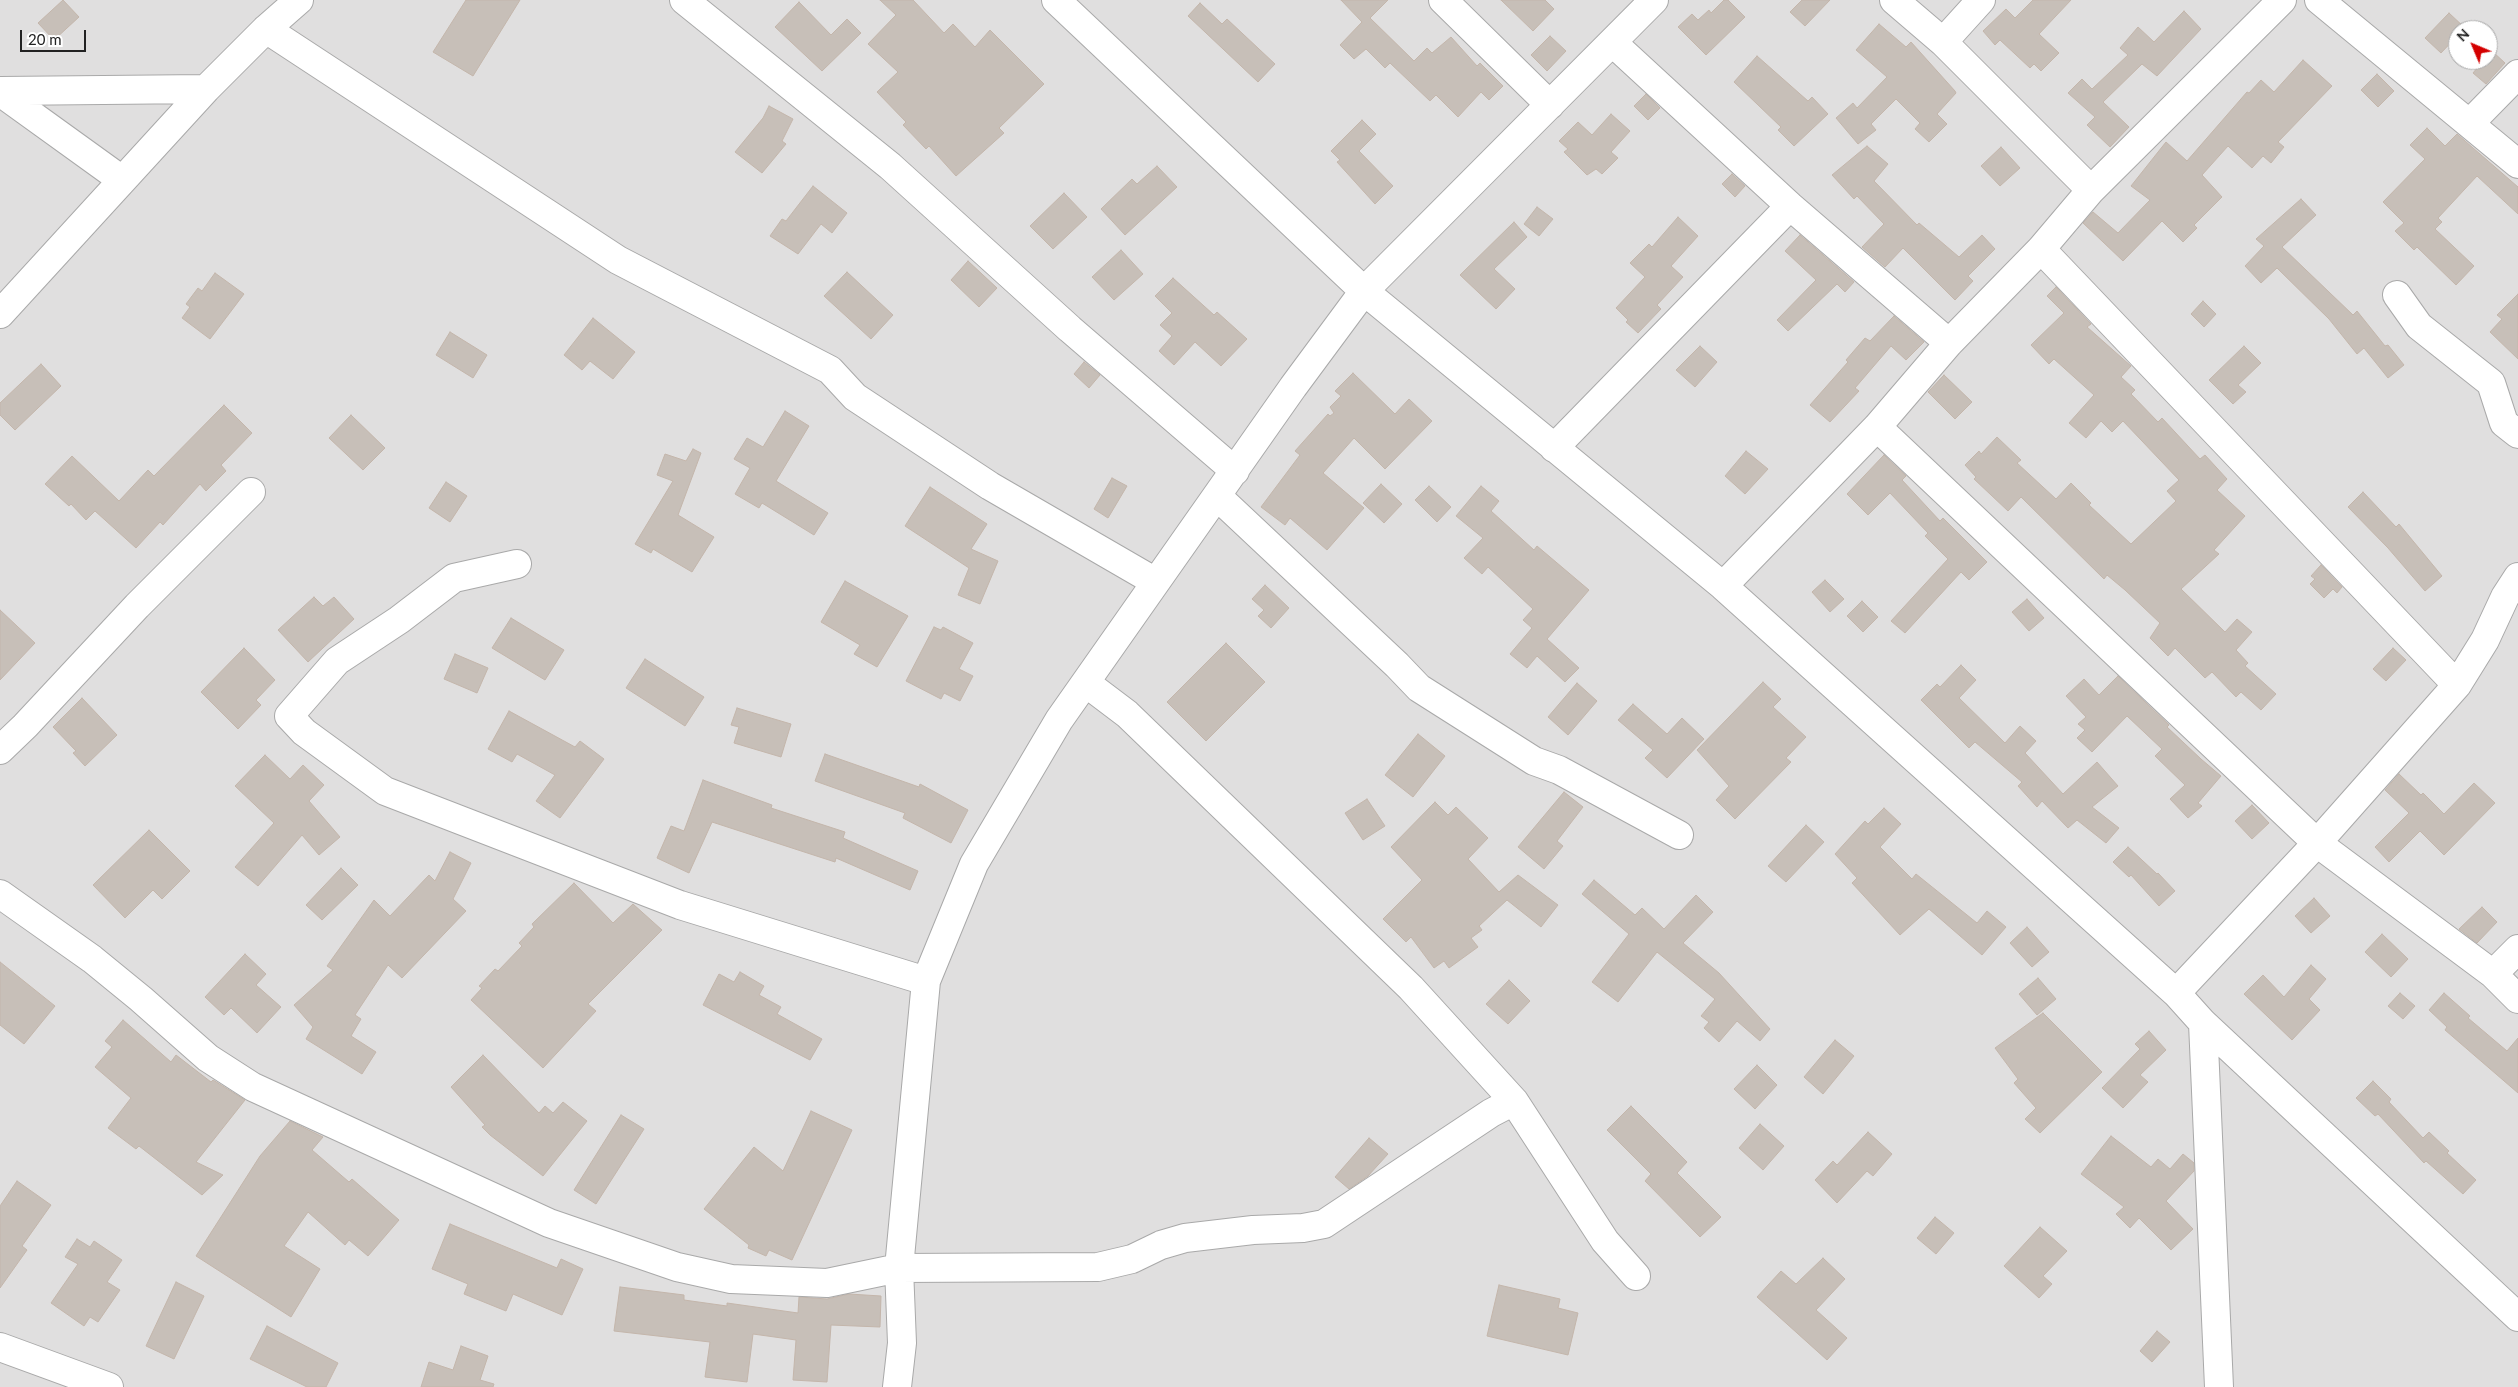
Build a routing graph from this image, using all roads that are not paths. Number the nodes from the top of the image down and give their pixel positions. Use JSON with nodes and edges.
{"nodes":[{"id":1,"x":299,"y":0,"type":"edge"},
{"id":2,"x":684,"y":0,"type":"edge"},
{"id":3,"x":1056,"y":0,"type":"edge"},
{"id":4,"x":1443,"y":0,"type":"edge"},
{"id":5,"x":1654,"y":0,"type":"edge"},
{"id":6,"x":1894,"y":0,"type":"edge"},
{"id":7,"x":1981,"y":0,"type":"edge"},
{"id":8,"x":2282,"y":0,"type":"edge"},
{"id":9,"x":2319,"y":0,"type":"edge"},
{"id":10,"x":266,"y":29,"type":"junction"},
{"id":11,"x":1943,"y":42,"type":"junction"},
{"id":12,"x":1614,"y":43,"type":"junction"},
{"id":13,"x":2518,"y":74,"type":"edge"},
{"id":14,"x":206,"y":89,"type":"junction"},
{"id":15,"x":0,"y":92,"type":"edge"},
{"id":16,"x":1550,"y":105,"type":"junction"},
{"id":17,"x":2470,"y":123,"type":"junction"},
{"id":18,"x":2518,"y":164,"type":"edge"},
{"id":19,"x":122,"y":180,"type":"junction"},
{"id":20,"x":2091,"y":190,"type":"junction"},
{"id":21,"x":1790,"y":206,"type":"junction"},
{"id":22,"x":2041,"y":249,"type":"junction"},
{"id":23,"x":1364,"y":291,"type":"junction"},
{"id":24,"x":2397,"y":295,"type":"dead end"},
{"id":25,"x":0,"y":314,"type":"edge"},
{"id":26,"x":1949,"y":343,"type":"junction"},
{"id":27,"x":1877,"y":427,"type":"junction"},
{"id":28,"x":2518,"y":434,"type":"edge"},
{"id":29,"x":1554,"y":448,"type":"junction"},
{"id":30,"x":1235,"y":471,"type":"junction"},
{"id":31,"x":251,"y":492,"type":"dead end"},
{"id":32,"x":1217,"y":496,"type":"junction"},
{"id":33,"x":517,"y":564,"type":"dead end"},
{"id":34,"x":2518,"y":577,"type":"edge"},
{"id":35,"x":1154,"y":581,"type":"junction"},
{"id":36,"x":1723,"y":586,"type":"junction"},
{"id":37,"x":1086,"y":682,"type":"junction"},
{"id":38,"x":2457,"y":685,"type":"junction"},
{"id":39,"x":0,"y":750,"type":"edge"},
{"id":40,"x":1679,"y":835,"type":"dead end"},
{"id":41,"x":2317,"y":843,"type":"junction"},
{"id":42,"x":0,"y":894,"type":"edge"},
{"id":43,"x":2518,"y":949,"type":"edge"},
{"id":44,"x":2493,"y":974,"type":"junction"},
{"id":45,"x":926,"y":981,"type":"junction"},
{"id":46,"x":2176,"y":993,"type":"junction"},
{"id":47,"x":2518,"y":999,"type":"edge"},
{"id":48,"x":2203,"y":1023,"type":"junction"},
{"id":49,"x":1514,"y":1101,"type":"junction"},
{"id":50,"x":899,"y":1268,"type":"junction"},
{"id":51,"x":1636,"y":1276,"type":"dead end"},
{"id":52,"x":2518,"y":1317,"type":"edge"},
{"id":53,"x":0,"y":1347,"type":"edge"},
{"id":54,"x":109,"y":1387,"type":"edge"},
{"id":55,"x":897,"y":1387,"type":"edge"},
{"id":56,"x":2218,"y":1387,"type":"edge"}],
"edges":[{"from":1,"to":10,"type":"street"},
{"from":2,"to":30,"type":"street"},
{"from":3,"to":23,"type":"street"},
{"from":4,"to":16,"type":"street"},
{"from":5,"to":12,"type":"street"},
{"from":6,"to":11,"type":"street"},
{"from":7,"to":11,"type":"street"},
{"from":8,"to":20,"type":"street"},
{"from":9,"to":17,"type":"street"},
{"from":10,"to":14,"type":"street"},
{"from":10,"to":35,"type":"street"},
{"from":11,"to":20,"type":"street"},
{"from":12,"to":16,"type":"street"},
{"from":12,"to":21,"type":"street"},
{"from":13,"to":17,"type":"street"},
{"from":14,"to":15,"type":"street"},
{"from":14,"to":19,"type":"street"},
{"from":15,"to":19,"type":"street"},
{"from":16,"to":23,"type":"street"},
{"from":17,"to":18,"type":"street"},
{"from":19,"to":25,"type":"street"},
{"from":20,"to":22,"type":"street"},
{"from":21,"to":26,"type":"street"},
{"from":21,"to":29,"type":"street"},
{"from":22,"to":26,"type":"street"},
{"from":22,"to":38,"type":"street"},
{"from":23,"to":29,"type":"street"},
{"from":23,"to":30,"type":"street"},
{"from":24,"to":28,"type":"street"},
{"from":26,"to":27,"type":"street"},
{"from":27,"to":36,"type":"street"},
{"from":27,"to":41,"type":"street"},
{"from":29,"to":36,"type":"street"},
{"from":30,"to":32,"type":"street"},
{"from":31,"to":39,"type":"street"},
{"from":32,"to":35,"type":"street"},
{"from":32,"to":40,"type":"street"},
{"from":33,"to":45,"type":"street"},
{"from":34,"to":38,"type":"street"},
{"from":35,"to":37,"type":"street"},
{"from":36,"to":46,"type":"street"},
{"from":37,"to":45,"type":"street"},
{"from":37,"to":49,"type":"street"},
{"from":38,"to":41,"type":"street"},
{"from":41,"to":44,"type":"street"},
{"from":41,"to":46,"type":"street"},
{"from":42,"to":50,"type":"street"},
{"from":43,"to":44,"type":"street"},
{"from":44,"to":47,"type":"street"},
{"from":45,"to":50,"type":"street"},
{"from":46,"to":48,"type":"street"},
{"from":48,"to":52,"type":"street"},
{"from":48,"to":56,"type":"street"},
{"from":49,"to":50,"type":"street"},
{"from":49,"to":51,"type":"street"},
{"from":50,"to":55,"type":"street"},
{"from":53,"to":54,"type":"street"}]}
